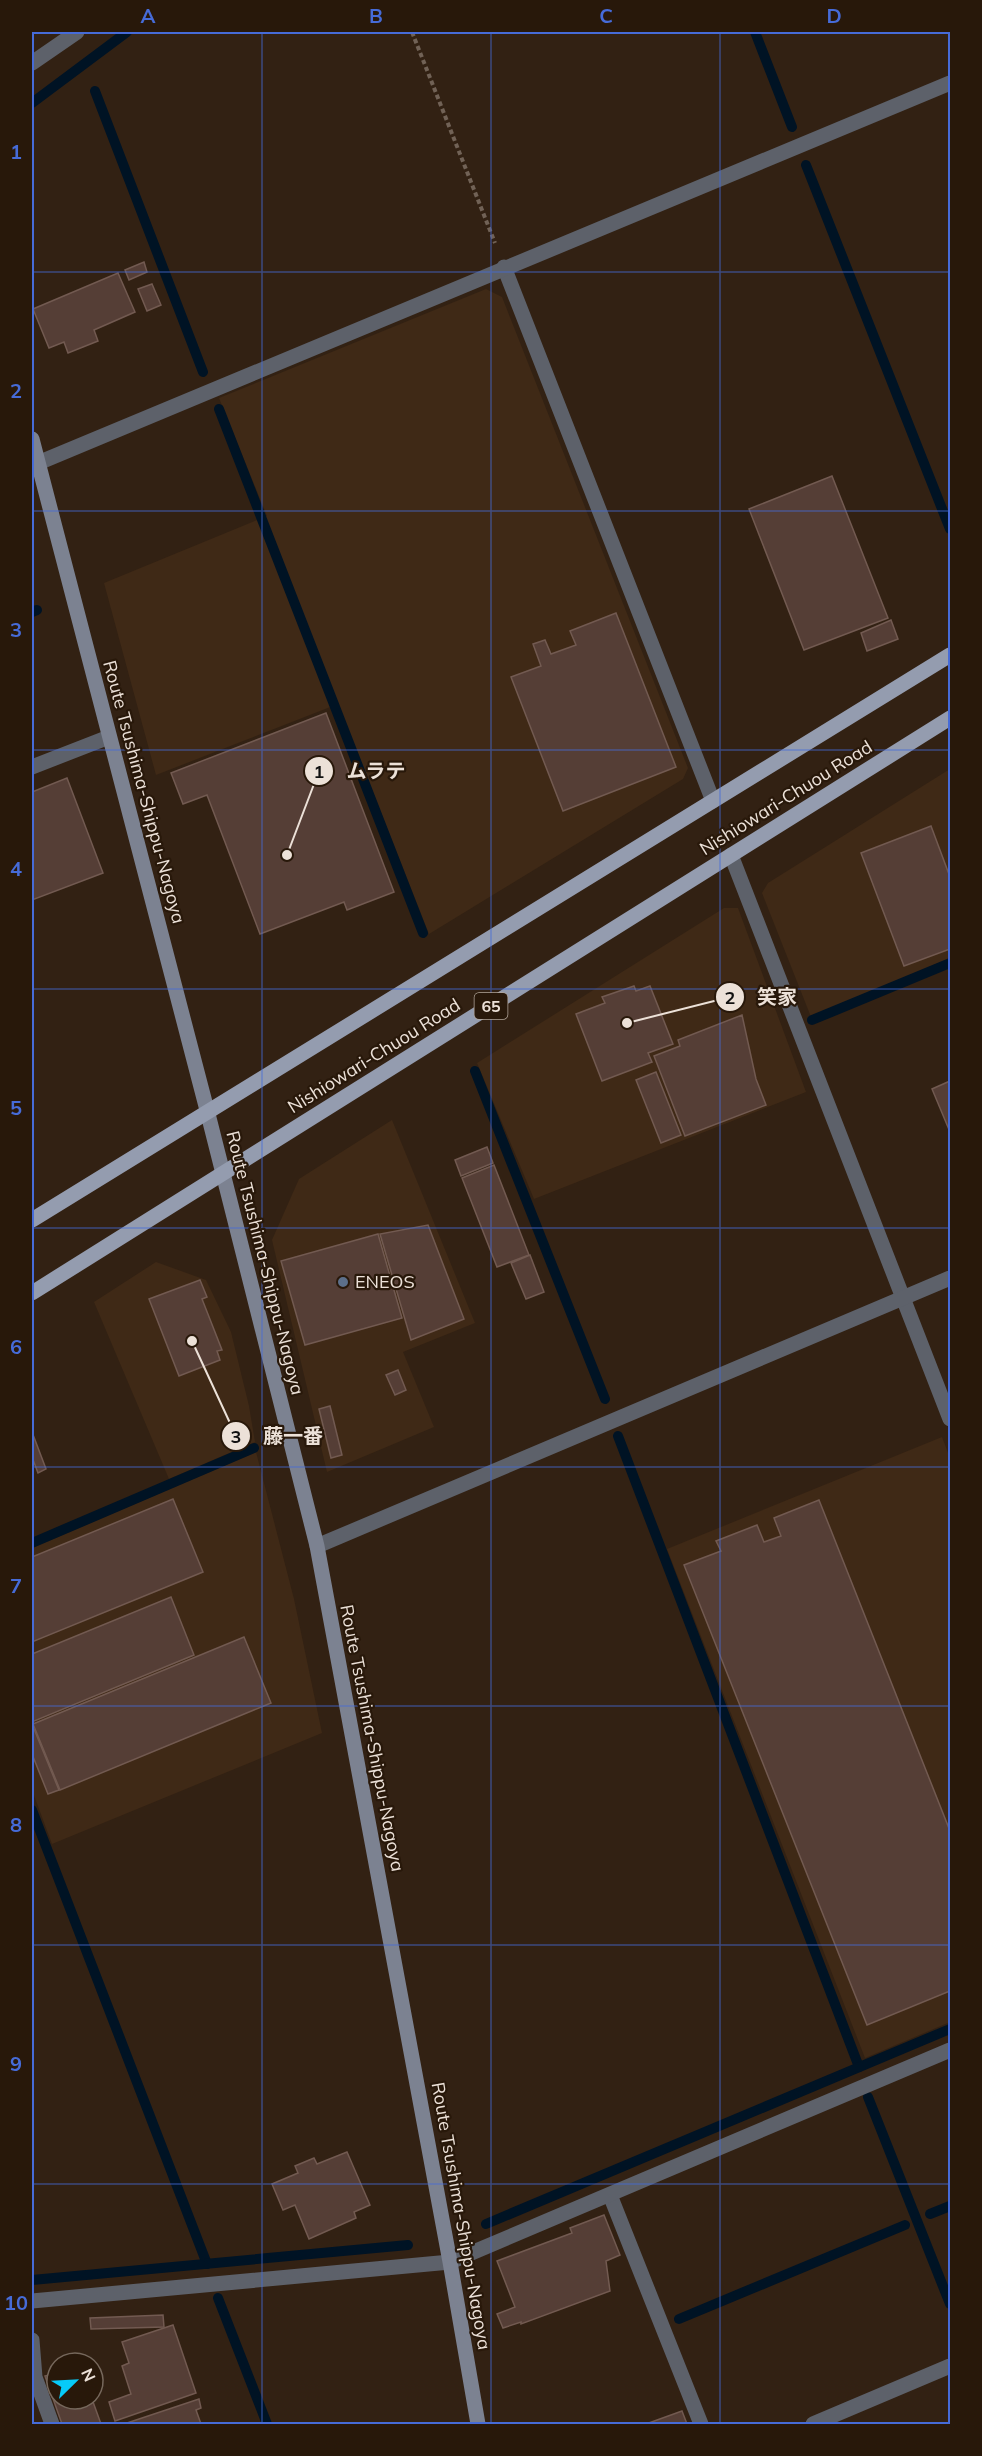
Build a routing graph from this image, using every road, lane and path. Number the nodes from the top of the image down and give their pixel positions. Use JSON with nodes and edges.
{"nodes":[{"id":1,"x":77,"y":32,"type":"edge"},
{"id":2,"x":412,"y":32,"type":"edge"},
{"id":3,"x":32,"y":63,"type":"edge"},
{"id":4,"x":951,"y":83,"type":"edge"},
{"id":5,"x":504,"y":267,"type":"junction"},
{"id":6,"x":32,"y":439,"type":"edge"},
{"id":7,"x":38,"y":463,"type":"junction"},
{"id":8,"x":951,"y":655,"type":"edge"},
{"id":9,"x":951,"y":718,"type":"edge"},
{"id":10,"x":110,"y":737,"type":"junction"},
{"id":11,"x":32,"y":767,"type":"edge"},
{"id":12,"x":713,"y":801,"type":"junction"},
{"id":13,"x":731,"y":855,"type":"junction"},
{"id":14,"x":207,"y":1110,"type":"junction"},
{"id":15,"x":223,"y":1174,"type":"junction"},
{"id":16,"x":32,"y":1220,"type":"edge"},
{"id":17,"x":951,"y":1278,"type":"edge"},
{"id":18,"x":32,"y":1293,"type":"edge"},
{"id":19,"x":904,"y":1298,"type":"junction"},
{"id":20,"x":951,"y":1419,"type":"edge"},
{"id":21,"x":317,"y":1546,"type":"junction"},
{"id":22,"x":951,"y":2050,"type":"edge"},
{"id":23,"x":610,"y":2195,"type":"junction"},
{"id":24,"x":450,"y":2262,"type":"junction"},
{"id":25,"x":32,"y":2301,"type":"edge"},
{"id":26,"x":32,"y":2340,"type":"edge"},
{"id":27,"x":951,"y":2366,"type":"edge"},
{"id":28,"x":52,"y":2424,"type":"edge"},
{"id":29,"x":478,"y":2424,"type":"edge"},
{"id":30,"x":701,"y":2424,"type":"edge"},
{"id":31,"x":813,"y":2424,"type":"edge"}],
"edges":[{"from":1,"to":3,"type":"street"},
{"from":2,"to":5,"type":"path"},
{"from":4,"to":5,"type":"street"},
{"from":5,"to":7,"type":"street"},
{"from":5,"to":12,"type":"street"},
{"from":6,"to":7,"type":"main road","name":"Route Tsushima-Shippu-Nagoya"},
{"from":7,"to":10,"type":"main road","name":"Route Tsushima-Shippu-Nagoya"},
{"from":8,"to":12,"type":"main road","name":"Nishiowari-Chuou Road"},
{"from":9,"to":13,"type":"main road","name":"Nishiowari-Chuou Road","number":"65"},
{"from":10,"to":11,"type":"street"},
{"from":10,"to":14,"type":"main road","name":"Route Tsushima-Shippu-Nagoya"},
{"from":12,"to":14,"type":"main road","name":"Nishiowari-Chuou Road"},
{"from":13,"to":15,"type":"main road","name":"Nishiowari-Chuou Road","number":"65"},
{"from":13,"to":19,"type":"street"},
{"from":14,"to":15,"type":"main road","name":"Route Tsushima-Shippu-Nagoya"},
{"from":14,"to":16,"type":"main road","name":"Nishiowari-Chuou Road"},
{"from":15,"to":18,"type":"main road","name":"Nishiowari-Chuou Road","number":"65"},
{"from":15,"to":21,"type":"main road","name":"Route Tsushima-Shippu-Nagoya"},
{"from":17,"to":19,"type":"street"},
{"from":19,"to":20,"type":"street"},
{"from":19,"to":21,"type":"street"},
{"from":21,"to":24,"type":"main road","name":"Route Tsushima-Shippu-Nagoya"},
{"from":22,"to":23,"type":"street"},
{"from":23,"to":24,"type":"street"},
{"from":23,"to":30,"type":"street"},
{"from":24,"to":25,"type":"street"},
{"from":24,"to":29,"type":"main road","name":"Route Tsushima-Shippu-Nagoya"},
{"from":26,"to":28,"type":"street"},
{"from":27,"to":31,"type":"street"}]}
